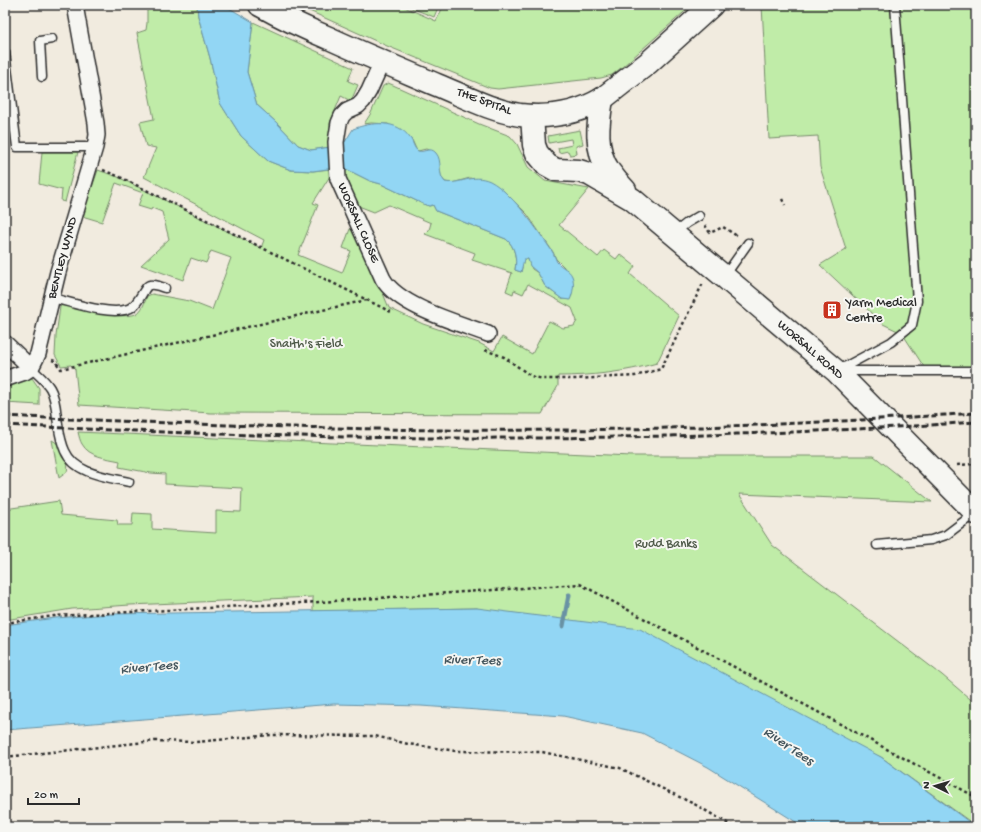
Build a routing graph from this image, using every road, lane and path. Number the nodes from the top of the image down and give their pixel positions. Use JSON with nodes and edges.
{"nodes":[{"id":1,"x":75,"y":5,"type":"edge"},
{"id":2,"x":260,"y":5,"type":"edge"},
{"id":3,"x":712,"y":5,"type":"edge"},
{"id":4,"x":895,"y":5,"type":"edge"},
{"id":5,"x":52,"y":39,"type":"dead end"},
{"id":6,"x":5,"y":52,"type":"edge"},
{"id":7,"x":382,"y":62,"type":"junction"},
{"id":8,"x":42,"y":77,"type":"dead end"},
{"id":9,"x":602,"y":99,"type":"junction"},
{"id":10,"x":532,"y":116,"type":"junction"},
{"id":11,"x":95,"y":147,"type":"junction"},
{"id":12,"x":632,"y":199,"type":"junction"},
{"id":13,"x":782,"y":199,"type":"dead end"},
{"id":14,"x":785,"y":205,"type":"dead end"},
{"id":15,"x":699,"y":216,"type":"dead end"},
{"id":16,"x":710,"y":233,"type":"dead end"},
{"id":17,"x":673,"y":234,"type":"junction"},
{"id":18,"x":738,"y":237,"type":"dead end"},
{"id":19,"x":748,"y":243,"type":"dead end"},
{"id":20,"x":724,"y":277,"type":"junction"},
{"id":21,"x":165,"y":288,"type":"dead end"},
{"id":22,"x":52,"y":298,"type":"junction"},
{"id":23,"x":366,"y":300,"type":"dead end"},
{"id":24,"x":488,"y":334,"type":"dead end"},
{"id":25,"x":5,"y":343,"type":"edge"},
{"id":26,"x":46,"y":358,"type":"dead end"},
{"id":27,"x":31,"y":368,"type":"junction"},
{"id":28,"x":836,"y":371,"type":"junction"},
{"id":29,"x":976,"y":371,"type":"edge"},
{"id":30,"x":5,"y":379,"type":"edge"},
{"id":31,"x":129,"y":482,"type":"dead end"},
{"id":32,"x":976,"y":513,"type":"edge"},
{"id":33,"x":877,"y":545,"type":"dead end"},
{"id":34,"x":5,"y":623,"type":"edge"},
{"id":35,"x":5,"y":757,"type":"edge"},
{"id":36,"x":976,"y":799,"type":"edge"},
{"id":37,"x":734,"y":827,"type":"edge"}],
"edges":[{"from":1,"to":11,"type":"street","name":"BENTLEY WYND"},
{"from":2,"to":7,"type":"main road","name":"THE SPITAL"},
{"from":3,"to":9,"type":"main road","name":"THE SPITAL"},
{"from":4,"to":28,"type":"lane"},
{"from":5,"to":8,"type":"lane"},
{"from":6,"to":11,"type":"lane"},
{"from":7,"to":10,"type":"main road","name":"THE SPITAL"},
{"from":7,"to":24,"type":"street","name":"WORSALL CLOSE"},
{"from":9,"to":10,"type":"main road","name":"THE SPITAL"},
{"from":9,"to":12,"type":"main road","name":"WORSALL ROAD"},
{"from":10,"to":12,"type":"main road","name":"WORSALL ROAD"},
{"from":11,"to":22,"type":"street","name":"BENTLEY WYND"},
{"from":12,"to":17,"type":"main road","name":"WORSALL ROAD"},
{"from":13,"to":14,"type":"path"},
{"from":15,"to":17,"type":"lane"},
{"from":16,"to":18,"type":"path"},
{"from":17,"to":20,"type":"main road","name":"WORSALL ROAD"},
{"from":19,"to":20,"type":"lane"},
{"from":20,"to":28,"type":"main road","name":"WORSALL ROAD"},
{"from":21,"to":22,"type":"lane"},
{"from":22,"to":27,"type":"street","name":"BENTLEY WYND"},
{"from":23,"to":26,"type":"path"},
{"from":25,"to":27,"type":"street"},
{"from":27,"to":30,"type":"street"},
{"from":27,"to":31,"type":"lane"},
{"from":28,"to":29,"type":"lane"},
{"from":28,"to":32,"type":"main road","name":"WORSALL ROAD"},
{"from":32,"to":33,"type":"lane"},
{"from":34,"to":36,"type":"path"},
{"from":35,"to":37,"type":"path"}]}
